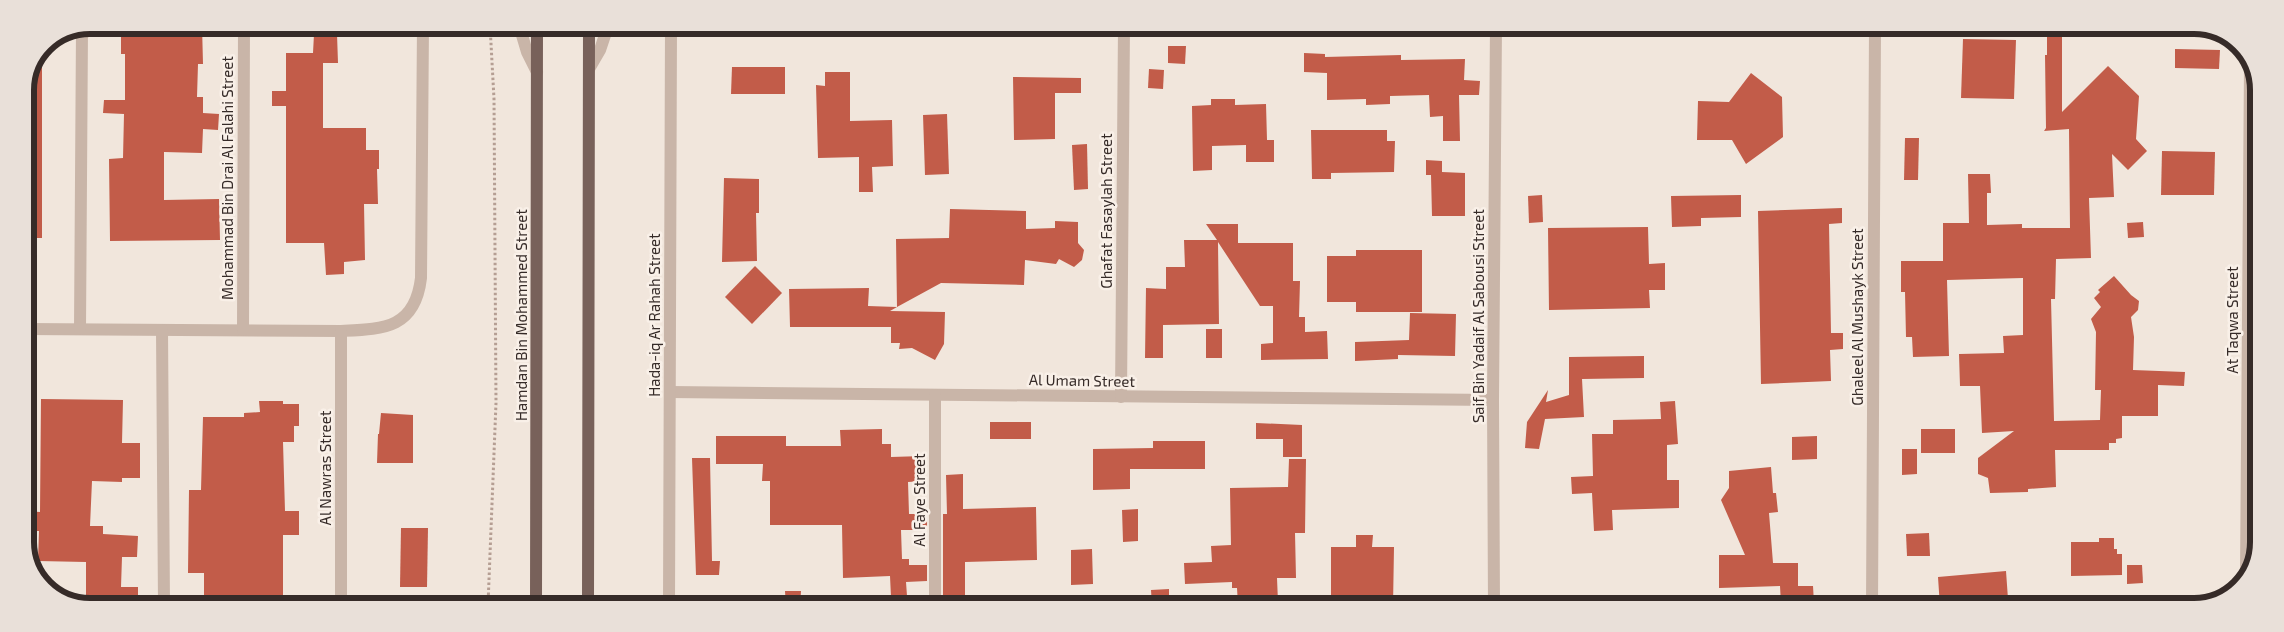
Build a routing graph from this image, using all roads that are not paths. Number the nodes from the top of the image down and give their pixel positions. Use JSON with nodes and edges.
{"nodes":[{"id":1,"x":244,"y":34,"type":"edge"},
{"id":2,"x":423,"y":34,"type":"edge"},
{"id":3,"x":522,"y":34,"type":"edge"},
{"id":4,"x":537,"y":34,"type":"edge"},
{"id":5,"x":589,"y":34,"type":"edge"},
{"id":6,"x":605,"y":34,"type":"edge"},
{"id":7,"x":671,"y":34,"type":"edge"},
{"id":8,"x":1124,"y":34,"type":"edge"},
{"id":9,"x":1496,"y":34,"type":"edge"},
{"id":10,"x":1875,"y":34,"type":"edge"},
{"id":11,"x":82,"y":35,"type":"edge"},
{"id":12,"x":589,"y":69,"type":"junction"},
{"id":13,"x":537,"y":72,"type":"junction"},
{"id":14,"x":2250,"y":240,"type":"edge"},
{"id":15,"x":34,"y":329,"type":"edge"},
{"id":16,"x":80,"y":329,"type":"junction"},
{"id":17,"x":162,"y":330,"type":"junction"},
{"id":18,"x":243,"y":330,"type":"junction"},
{"id":19,"x":341,"y":331,"type":"junction"},
{"id":20,"x":670,"y":392,"type":"junction"},
{"id":21,"x":935,"y":395,"type":"junction"},
{"id":22,"x":1121,"y":397,"type":"junction"},
{"id":23,"x":1493,"y":400,"type":"junction"},
{"id":24,"x":2246,"y":561,"type":"edge"},
{"id":25,"x":164,"y":598,"type":"edge"},
{"id":26,"x":341,"y":598,"type":"edge"},
{"id":27,"x":536,"y":598,"type":"edge"},
{"id":28,"x":588,"y":598,"type":"edge"},
{"id":29,"x":669,"y":598,"type":"edge"},
{"id":30,"x":935,"y":598,"type":"edge"},
{"id":31,"x":1494,"y":598,"type":"edge"},
{"id":32,"x":1872,"y":598,"type":"edge"}],
"edges":[{"from":1,"to":18,"type":"street","name":"Mohammad Bin Drai Al Falahi Street"},
{"from":2,"to":19,"type":"street"},
{"from":3,"to":13,"type":"street"},
{"from":4,"to":13,"type":"main road","name":"Hamdan Bin Mohammed Street"},
{"from":5,"to":12,"type":"main road"},
{"from":6,"to":12,"type":"street"},
{"from":7,"to":20,"type":"street","name":"Hada-iq Ar Rahah Street"},
{"from":8,"to":22,"type":"street","name":"Ghafat Fasaylah Street"},
{"from":9,"to":23,"type":"street","name":"Saif Bin Yadaif Al Sabousi Street"},
{"from":10,"to":32,"type":"street","name":"Ghaleel Al Mushayk Street"},
{"from":11,"to":16,"type":"street"},
{"from":12,"to":28,"type":"main road"},
{"from":13,"to":27,"type":"main road","name":"Hamdan Bin Mohammed Street"},
{"from":14,"to":24,"type":"street","name":"At Taqwa Street"},
{"from":15,"to":16,"type":"street"},
{"from":16,"to":17,"type":"street"},
{"from":17,"to":18,"type":"street"},
{"from":17,"to":25,"type":"street"},
{"from":18,"to":19,"type":"street"},
{"from":19,"to":26,"type":"street","name":"Al Nawras Street"},
{"from":20,"to":21,"type":"street","name":"Al Umam Street"},
{"from":20,"to":29,"type":"street","name":"Hada-iq Ar Rahah Street"},
{"from":21,"to":22,"type":"street","name":"Al Umam Street"},
{"from":21,"to":30,"type":"street","name":"Al Faye Street"},
{"from":22,"to":23,"type":"street","name":"Al Umam Street"},
{"from":23,"to":31,"type":"street","name":"Saif Bin Yadaif Al Sabousi Street"}]}
